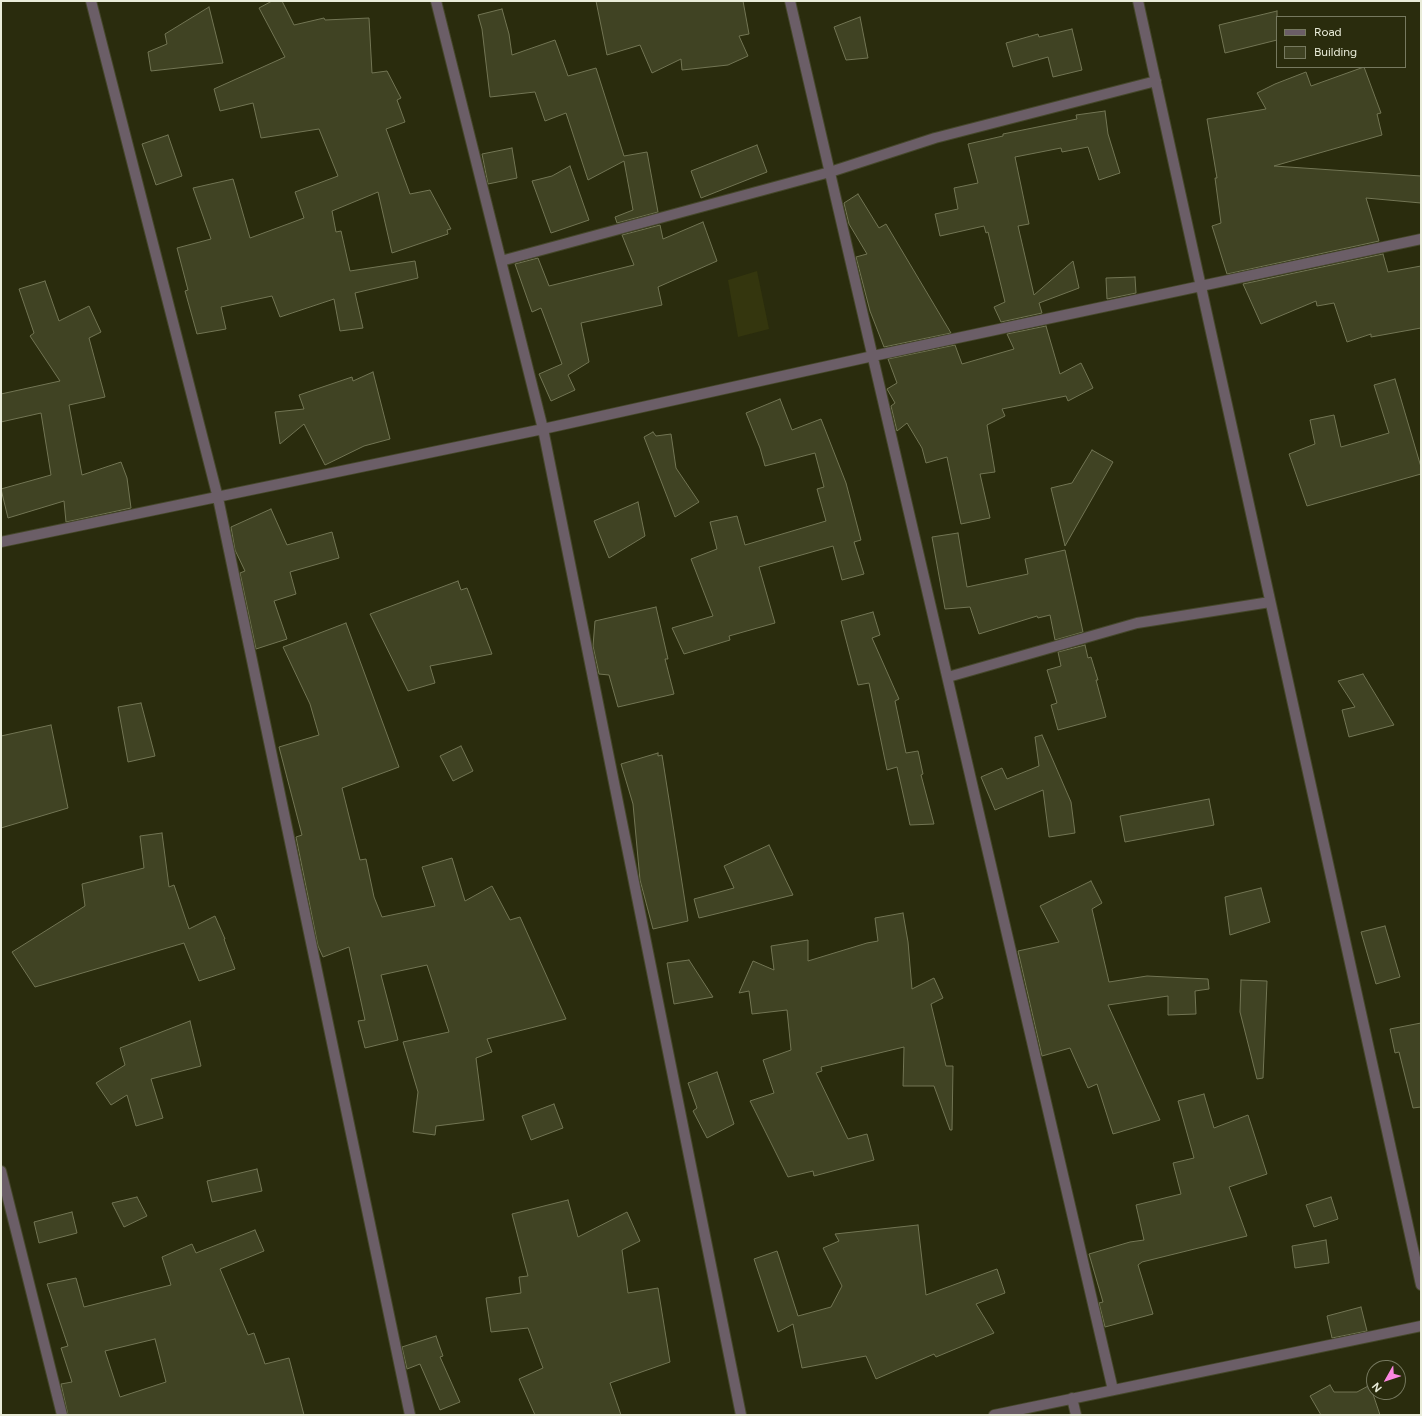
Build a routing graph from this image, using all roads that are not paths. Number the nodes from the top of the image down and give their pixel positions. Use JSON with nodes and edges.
{"nodes":[{"id":1,"x":91,"y":1,"type":"edge"},
{"id":2,"x":436,"y":1,"type":"edge"},
{"id":3,"x":790,"y":1,"type":"edge"},
{"id":4,"x":1138,"y":1,"type":"edge"},
{"id":5,"x":1156,"y":81,"type":"junction"},
{"id":6,"x":830,"y":172,"type":"junction"},
{"id":7,"x":1421,"y":239,"type":"edge"},
{"id":8,"x":501,"y":261,"type":"junction"},
{"id":9,"x":1201,"y":287,"type":"junction"},
{"id":10,"x":873,"y":356,"type":"junction"},
{"id":11,"x":543,"y":429,"type":"junction"},
{"id":12,"x":218,"y":498,"type":"junction"},
{"id":13,"x":1,"y":542,"type":"edge"},
{"id":14,"x":1270,"y":602,"type":"junction"},
{"id":15,"x":948,"y":677,"type":"junction"},
{"id":16,"x":1,"y":1171,"type":"edge"},
{"id":17,"x":1421,"y":1285,"type":"edge"},
{"id":18,"x":1421,"y":1326,"type":"edge"},
{"id":19,"x":1113,"y":1390,"type":"junction"},
{"id":20,"x":1072,"y":1398,"type":"junction"},
{"id":21,"x":62,"y":1415,"type":"edge"},
{"id":22,"x":410,"y":1415,"type":"edge"},
{"id":23,"x":741,"y":1415,"type":"edge"},
{"id":24,"x":994,"y":1415,"type":"edge"},
{"id":25,"x":1076,"y":1415,"type":"edge"}],
"edges":[{"from":1,"to":12,"type":"street"},
{"from":2,"to":8,"type":"street"},
{"from":3,"to":6,"type":"street"},
{"from":4,"to":5,"type":"street"},
{"from":5,"to":6,"type":"street"},
{"from":5,"to":9,"type":"street"},
{"from":6,"to":8,"type":"street"},
{"from":6,"to":10,"type":"street"},
{"from":7,"to":9,"type":"street"},
{"from":8,"to":11,"type":"street"},
{"from":9,"to":10,"type":"street"},
{"from":9,"to":14,"type":"street"},
{"from":10,"to":11,"type":"street"},
{"from":10,"to":15,"type":"street"},
{"from":11,"to":12,"type":"street"},
{"from":11,"to":23,"type":"street"},
{"from":12,"to":13,"type":"street"},
{"from":12,"to":22,"type":"street"},
{"from":14,"to":15,"type":"street"},
{"from":14,"to":17,"type":"street"},
{"from":15,"to":19,"type":"street"},
{"from":16,"to":21,"type":"street"},
{"from":18,"to":19,"type":"street"},
{"from":19,"to":20,"type":"street"},
{"from":20,"to":24,"type":"street"},
{"from":20,"to":25,"type":"street"}]}
